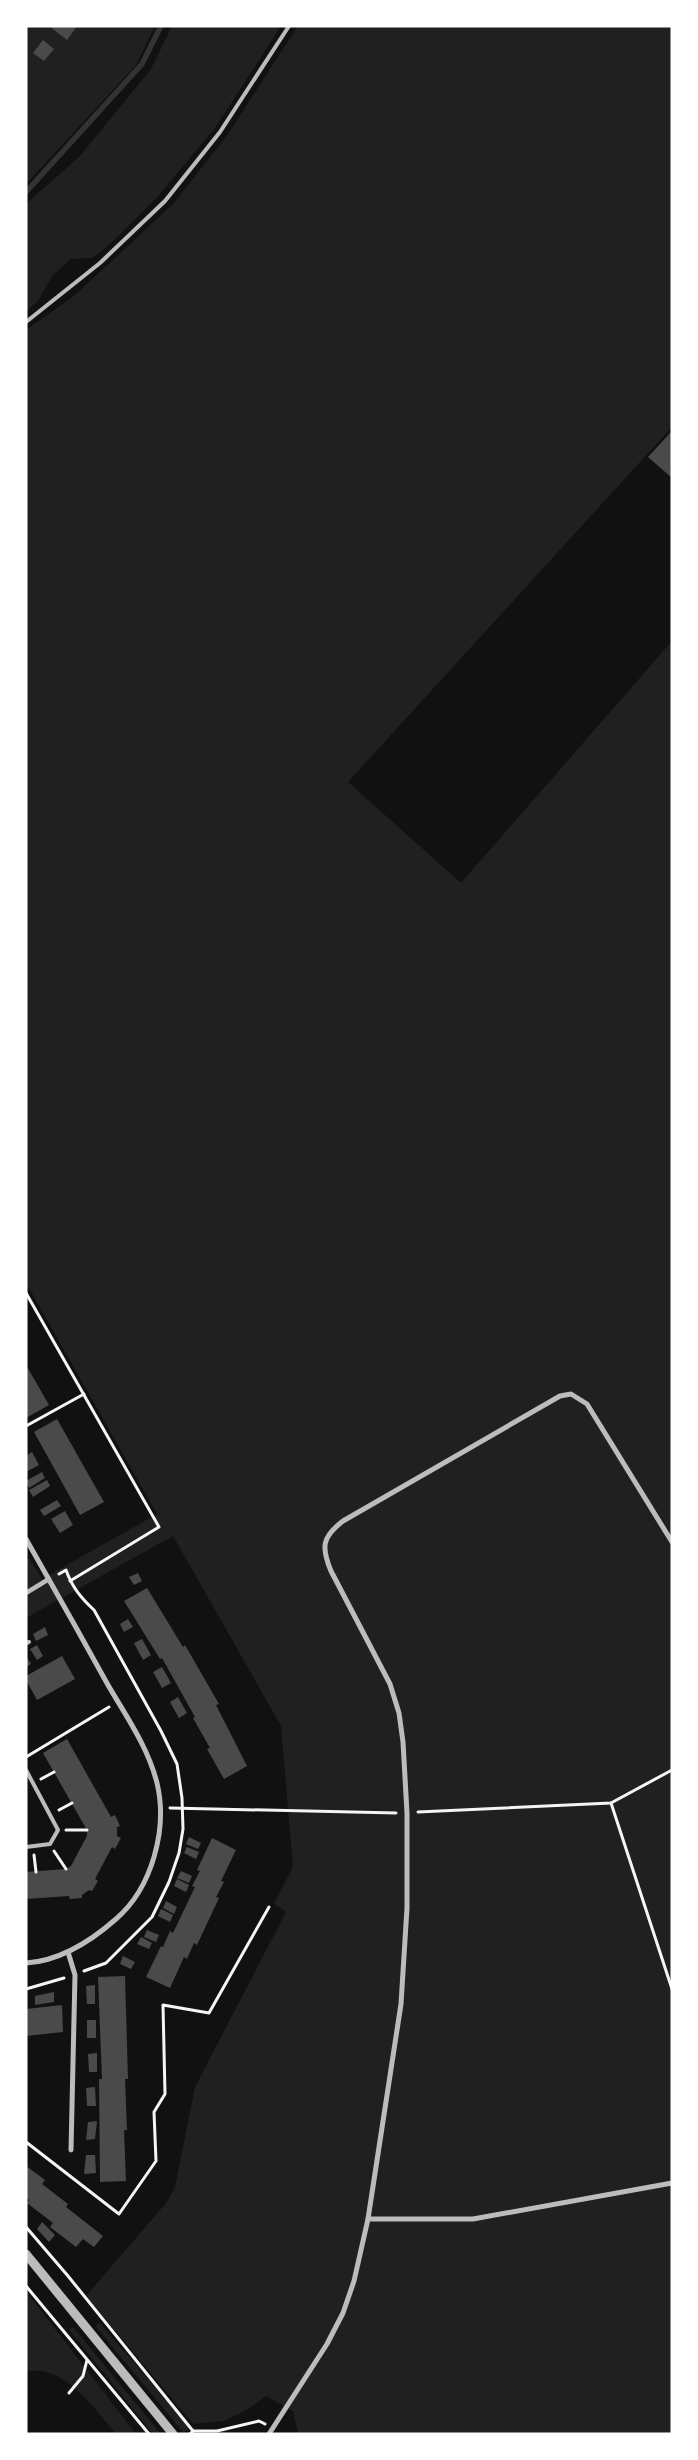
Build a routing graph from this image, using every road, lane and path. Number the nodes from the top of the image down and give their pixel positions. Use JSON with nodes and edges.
{"nodes":[{"id":1,"x":289,"y":26,"type":"edge"},
{"id":2,"x":26,"y":322,"type":"edge"},
{"id":3,"x":26,"y":1293,"type":"edge"},
{"id":4,"x":84,"y":1394,"type":"junction"},
{"id":5,"x":26,"y":1426,"type":"edge"},
{"id":6,"x":26,"y":1540,"type":"edge"},
{"id":7,"x":672,"y":1542,"type":"edge"},
{"id":8,"x":49,"y":1579,"type":"junction"},
{"id":9,"x":70,"y":1581,"type":"junction"},
{"id":10,"x":26,"y":1593,"type":"edge"},
{"id":11,"x":118,"y":1702,"type":"junction"},
{"id":12,"x":26,"y":1757,"type":"edge"},
{"id":13,"x":26,"y":1770,"type":"edge"},
{"id":14,"x":672,"y":1770,"type":"edge"},
{"id":15,"x":611,"y":1802,"type":"junction"},
{"id":16,"x":72,"y":1803,"type":"dead end"},
{"id":17,"x":182,"y":1808,"type":"junction"},
{"id":18,"x":407,"y":1813,"type":"junction"},
{"id":19,"x":51,"y":1815,"type":"junction"},
{"id":20,"x":58,"y":1830,"type":"junction"},
{"id":21,"x":87,"y":1830,"type":"dead end"},
{"id":22,"x":50,"y":1844,"type":"junction"},
{"id":23,"x":33,"y":1846,"type":"junction"},
{"id":24,"x":26,"y":1847,"type":"edge"},
{"id":25,"x":66,"y":1869,"type":"dead end"},
{"id":26,"x":36,"y":1872,"type":"dead end"},
{"id":27,"x":269,"y":1907,"type":"dead end"},
{"id":28,"x":68,"y":1952,"type":"junction"},
{"id":29,"x":26,"y":1963,"type":"edge"},
{"id":30,"x":75,"y":1975,"type":"junction"},
{"id":31,"x":26,"y":1989,"type":"edge"},
{"id":32,"x":672,"y":1989,"type":"edge"},
{"id":33,"x":26,"y":2142,"type":"edge"},
{"id":34,"x":71,"y":2150,"type":"dead end"},
{"id":35,"x":672,"y":2183,"type":"edge"},
{"id":36,"x":368,"y":2220,"type":"junction"},
{"id":37,"x":26,"y":2227,"type":"edge"},
{"id":38,"x":26,"y":2254,"type":"edge"},
{"id":39,"x":26,"y":2286,"type":"edge"},
{"id":40,"x":87,"y":2360,"type":"junction"},
{"id":41,"x":69,"y":2393,"type":"dead end"},
{"id":42,"x":273,"y":2428,"type":"junction"},
{"id":43,"x":192,"y":2432,"type":"edge"},
{"id":44,"x":149,"y":2434,"type":"edge"},
{"id":45,"x":173,"y":2434,"type":"edge"},
{"id":46,"x":269,"y":2434,"type":"edge"}],
"edges":[{"from":1,"to":2,"type":"lane"},
{"from":3,"to":4,"type":"path"},
{"from":4,"to":5,"type":"path"},
{"from":4,"to":9,"type":"path"},
{"from":6,"to":8,"type":"street"},
{"from":7,"to":18,"type":"street"},
{"from":8,"to":9,"type":"path"},
{"from":8,"to":10,"type":"street"},
{"from":8,"to":11,"type":"street"},
{"from":9,"to":17,"type":"path"},
{"from":11,"to":12,"type":"path"},
{"from":11,"to":28,"type":"street"},
{"from":13,"to":19,"type":"lane"},
{"from":14,"to":15,"type":"path"},
{"from":15,"to":18,"type":"path"},
{"from":15,"to":32,"type":"path"},
{"from":16,"to":19,"type":"path"},
{"from":17,"to":18,"type":"path"},
{"from":17,"to":30,"type":"path"},
{"from":18,"to":36,"type":"street"},
{"from":19,"to":20,"type":"lane"},
{"from":20,"to":21,"type":"path"},
{"from":20,"to":22,"type":"lane"},
{"from":22,"to":23,"type":"lane"},
{"from":22,"to":25,"type":"path"},
{"from":23,"to":24,"type":"lane"},
{"from":23,"to":26,"type":"path"},
{"from":27,"to":33,"type":"path"},
{"from":28,"to":29,"type":"street"},
{"from":28,"to":30,"type":"street"},
{"from":30,"to":31,"type":"path"},
{"from":30,"to":34,"type":"street"},
{"from":35,"to":36,"type":"street"},
{"from":36,"to":42,"type":"street"},
{"from":37,"to":43,"type":"path"},
{"from":38,"to":45,"type":"street"},
{"from":39,"to":40,"type":"path"},
{"from":40,"to":41,"type":"path"},
{"from":40,"to":44,"type":"path"},
{"from":42,"to":43,"type":"path"},
{"from":42,"to":46,"type":"street"}]}
